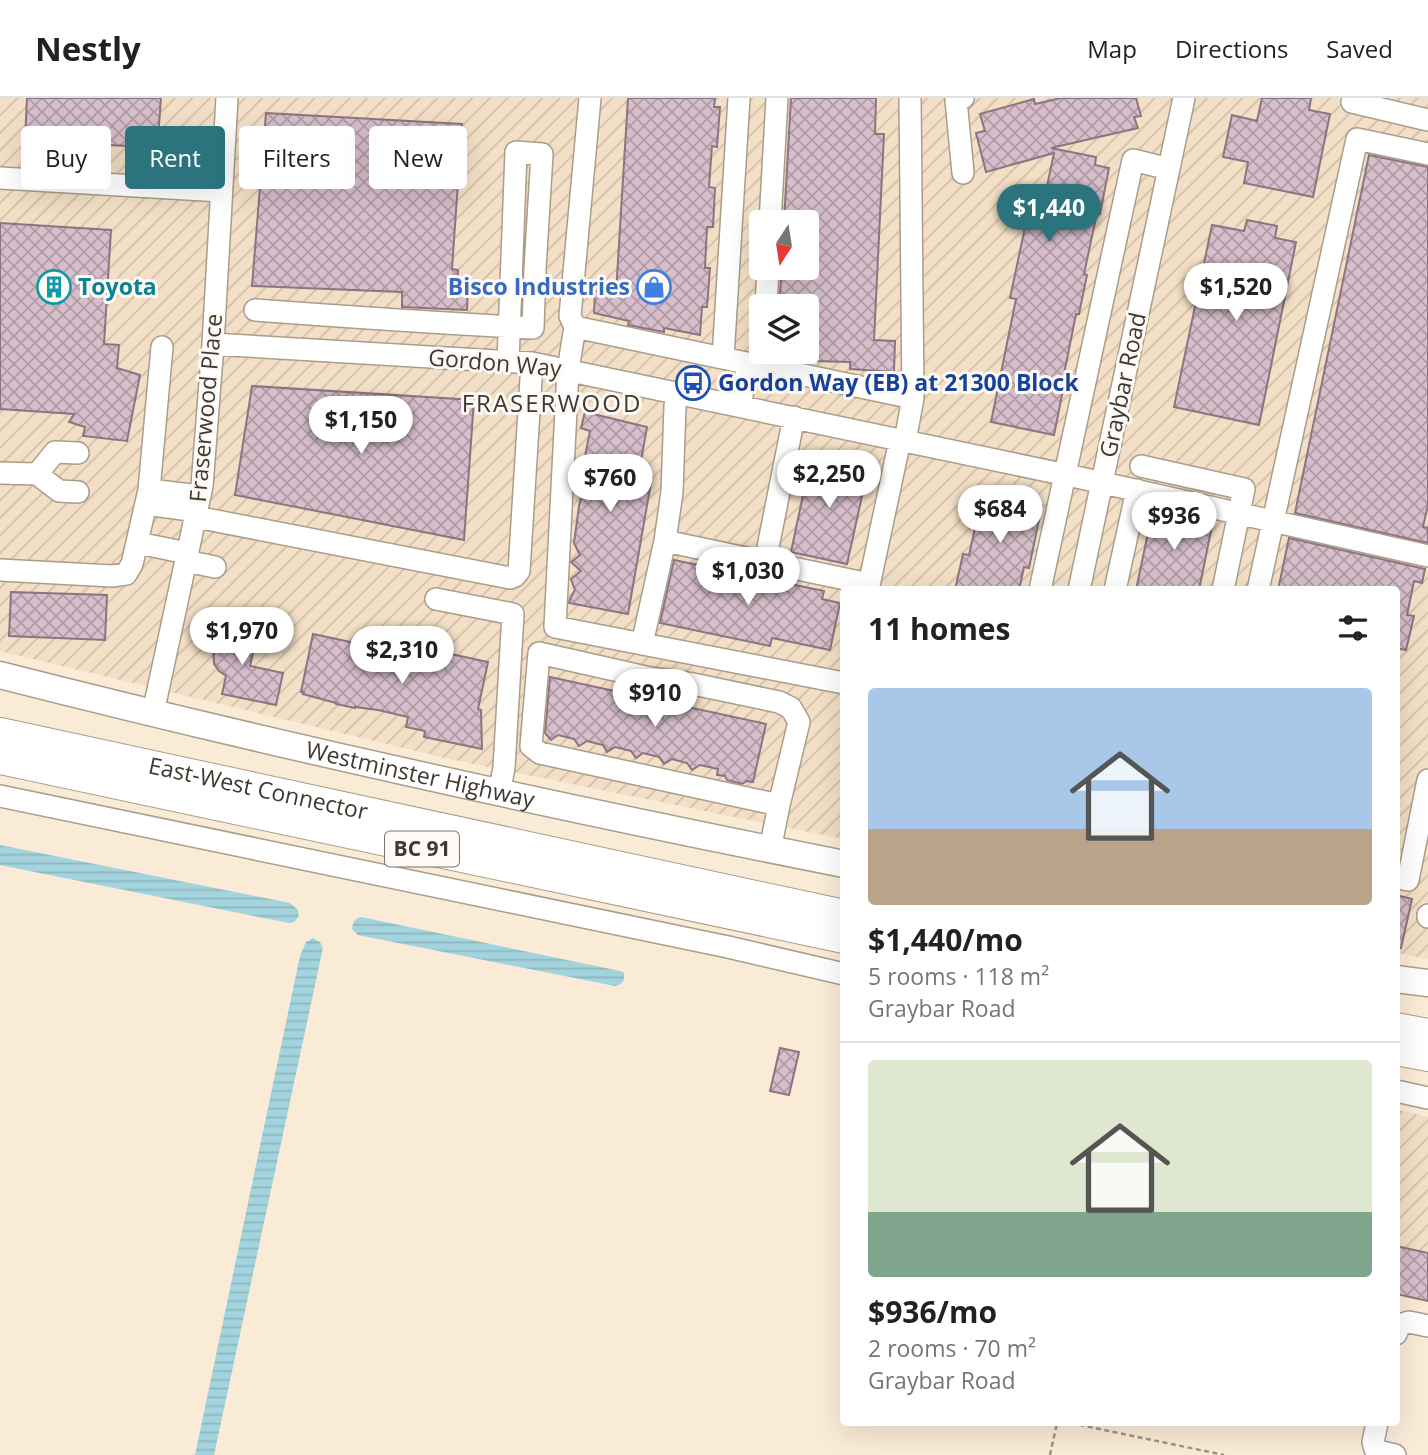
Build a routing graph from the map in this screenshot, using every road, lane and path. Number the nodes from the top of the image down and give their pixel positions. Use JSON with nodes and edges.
{"nodes":[{"id":1,"x":227,"y":98,"type":"edge"},
{"id":2,"x":590,"y":98,"type":"edge"},
{"id":3,"x":739,"y":98,"type":"edge"},
{"id":4,"x":777,"y":98,"type":"edge"},
{"id":5,"x":910,"y":98,"type":"edge"},
{"id":6,"x":1184,"y":98,"type":"edge"},
{"id":7,"x":1353,"y":98,"type":"edge"},
{"id":8,"x":958,"y":99,"type":"edge"},
{"id":9,"x":1428,"y":120,"type":"edge"},
{"id":10,"x":1428,"y":154,"type":"edge"},
{"id":11,"x":1169,"y":169,"type":"junction"},
{"id":12,"x":962,"y":173,"type":"dead end"},
{"id":13,"x":0,"y":178,"type":"edge"},
{"id":14,"x":221,"y":191,"type":"junction"},
{"id":15,"x":771,"y":210,"type":"edge"},
{"id":16,"x":255,"y":310,"type":"dead end"},
{"id":17,"x":392,"y":320,"type":"junction"},
{"id":18,"x":508,"y":327,"type":"junction"},
{"id":19,"x":575,"y":327,"type":"junction"},
{"id":20,"x":212,"y":344,"type":"junction"},
{"id":21,"x":162,"y":347,"type":"dead end"},
{"id":22,"x":390,"y":354,"type":"junction"},
{"id":23,"x":723,"y":358,"type":"junction"},
{"id":24,"x":749,"y":360,"type":"edge"},
{"id":25,"x":508,"y":362,"type":"junction"},
{"id":26,"x":532,"y":363,"type":"junction"},
{"id":27,"x":757,"y":364,"type":"edge"},
{"id":28,"x":771,"y":364,"type":"edge"},
{"id":29,"x":568,"y":370,"type":"junction"},
{"id":30,"x":677,"y":393,"type":"junction"},
{"id":31,"x":913,"y":398,"type":"junction"},
{"id":32,"x":740,"y":406,"type":"junction"},
{"id":33,"x":794,"y":417,"type":"junction"},
{"id":34,"x":902,"y":440,"type":"junction"},
{"id":35,"x":78,"y":453,"type":"dead end"},
{"id":36,"x":1140,"y":466,"type":"dead end"},
{"id":37,"x":0,"y":473,"type":"edge"},
{"id":38,"x":37,"y":474,"type":"junction"},
{"id":39,"x":1065,"y":474,"type":"junction"},
{"id":40,"x":1102,"y":482,"type":"junction"},
{"id":41,"x":1137,"y":490,"type":"junction"},
{"id":42,"x":78,"y":492,"type":"dead end"},
{"id":43,"x":147,"y":497,"type":"junction"},
{"id":44,"x":197,"y":508,"type":"junction"},
{"id":45,"x":1239,"y":513,"type":"junction"},
{"id":46,"x":1273,"y":521,"type":"junction"},
{"id":47,"x":665,"y":541,"type":"junction"},
{"id":48,"x":138,"y":543,"type":"junction"},
{"id":49,"x":1428,"y":556,"type":"edge"},
{"id":50,"x":187,"y":557,"type":"junction"},
{"id":51,"x":765,"y":562,"type":"junction"},
{"id":52,"x":215,"y":567,"type":"dead end"},
{"id":53,"x":0,"y":570,"type":"edge"},
{"id":54,"x":864,"y":586,"type":"edge"},
{"id":55,"x":868,"y":586,"type":"edge"},
{"id":56,"x":1041,"y":586,"type":"edge"},
{"id":57,"x":1080,"y":586,"type":"edge"},
{"id":58,"x":1116,"y":586,"type":"edge"},
{"id":59,"x":1224,"y":586,"type":"edge"},
{"id":60,"x":1259,"y":586,"type":"edge"},
{"id":61,"x":436,"y":599,"type":"dead end"},
{"id":62,"x":642,"y":644,"type":"junction"},
{"id":63,"x":0,"y":675,"type":"edge"},
{"id":64,"x":840,"y":682,"type":"edge"},
{"id":65,"x":153,"y":713,"type":"junction"},
{"id":66,"x":0,"y":716,"type":"edge"},
{"id":67,"x":0,"y":733,"type":"edge"},
{"id":68,"x":0,"y":759,"type":"edge"},
{"id":69,"x":133,"y":762,"type":"junction"},
{"id":70,"x":1428,"y":780,"type":"edge"},
{"id":71,"x":499,"y":792,"type":"junction"},
{"id":72,"x":0,"y":796,"type":"edge"},
{"id":73,"x":779,"y":805,"type":"junction"},
{"id":74,"x":770,"y":850,"type":"junction"},
{"id":75,"x":840,"y":863,"type":"edge"},
{"id":76,"x":1400,"y":878,"type":"edge"},
{"id":77,"x":840,"y":914,"type":"edge"},
{"id":78,"x":840,"y":937,"type":"edge"},
{"id":79,"x":840,"y":973,"type":"edge"},
{"id":80,"x":1400,"y":980,"type":"edge"},
{"id":81,"x":1428,"y":983,"type":"edge"},
{"id":82,"x":1400,"y":1029,"type":"edge"},
{"id":83,"x":1428,"y":1034,"type":"edge"},
{"id":84,"x":1400,"y":1051,"type":"edge"},
{"id":85,"x":1428,"y":1056,"type":"edge"},
{"id":86,"x":1400,"y":1092,"type":"edge"},
{"id":87,"x":1428,"y":1098,"type":"edge"},
{"id":88,"x":1428,"y":1326,"type":"edge"},
{"id":89,"x":1400,"y":1327,"type":"edge"},
{"id":90,"x":1056,"y":1426,"type":"edge"},
{"id":91,"x":1085,"y":1426,"type":"edge"},
{"id":92,"x":1376,"y":1426,"type":"edge"},
{"id":93,"x":1050,"y":1455,"type":"edge"},
{"id":94,"x":1224,"y":1455,"type":"edge"},
{"id":95,"x":1395,"y":1455,"type":"edge"}],
"edges":[{"from":1,"to":14,"type":"street","name":"Fraserwood Place"},
{"from":2,"to":19,"type":"street"},
{"from":3,"to":23,"type":"street"},
{"from":4,"to":15,"type":"street"},
{"from":5,"to":31,"type":"street"},
{"from":6,"to":11,"type":"street","name":"Graybar Road"},
{"from":7,"to":9,"type":"street"},
{"from":8,"to":12,"type":"street"},
{"from":10,"to":46,"type":"street"},
{"from":11,"to":39,"type":"street"},
{"from":11,"to":40,"type":"street","name":"Graybar Road"},
{"from":13,"to":14,"type":"street"},
{"from":14,"to":20,"type":"street","name":"Fraserwood Place"},
{"from":16,"to":17,"type":"street"},
{"from":17,"to":18,"type":"street"},
{"from":17,"to":22,"type":"street"},
{"from":18,"to":18,"type":"street"},
{"from":18,"to":25,"type":"street"},
{"from":19,"to":23,"type":"street"},
{"from":19,"to":29,"type":"street"},
{"from":20,"to":22,"type":"street","name":"Gordon Way"},
{"from":20,"to":44,"type":"street","name":"Fraserwood Place"},
{"from":21,"to":43,"type":"street"},
{"from":22,"to":25,"type":"street","name":"Gordon Way"},
{"from":23,"to":24,"type":"street"},
{"from":25,"to":26,"type":"street","name":"Gordon Way"},
{"from":26,"to":29,"type":"street","name":"Gordon Way"},
{"from":26,"to":44,"type":"street"},
{"from":27,"to":32,"type":"street"},
{"from":28,"to":31,"type":"street"},
{"from":29,"to":30,"type":"street","name":"Gordon Way"},
{"from":29,"to":62,"type":"street"},
{"from":30,"to":32,"type":"street","name":"Gordon Way"},
{"from":30,"to":47,"type":"street"},
{"from":31,"to":34,"type":"street"},
{"from":32,"to":33,"type":"street","name":"Gordon Way"},
{"from":33,"to":34,"type":"street","name":"Gordon Way"},
{"from":33,"to":51,"type":"street"},
{"from":34,"to":39,"type":"street","name":"Gordon Way"},
{"from":34,"to":55,"type":"street"},
{"from":35,"to":38,"type":"street"},
{"from":36,"to":45,"type":"street"},
{"from":37,"to":38,"type":"street"},
{"from":38,"to":42,"type":"street"},
{"from":39,"to":40,"type":"street","name":"Gordon Way"},
{"from":39,"to":56,"type":"street"},
{"from":40,"to":41,"type":"street","name":"Gordon Way"},
{"from":40,"to":57,"type":"street","name":"Graybar Road"},
{"from":41,"to":45,"type":"street","name":"Gordon Way"},
{"from":41,"to":58,"type":"street"},
{"from":43,"to":44,"type":"street"},
{"from":43,"to":48,"type":"street"},
{"from":44,"to":50,"type":"street","name":"Fraserwood Place"},
{"from":45,"to":46,"type":"street","name":"Gordon Way"},
{"from":45,"to":59,"type":"street"},
{"from":46,"to":49,"type":"street","name":"Gordon Way"},
{"from":46,"to":60,"type":"street"},
{"from":47,"to":51,"type":"street"},
{"from":47,"to":62,"type":"street"},
{"from":48,"to":50,"type":"street"},
{"from":48,"to":53,"type":"street"},
{"from":50,"to":52,"type":"street"},
{"from":50,"to":65,"type":"street","name":"Fraserwood Place"},
{"from":51,"to":54,"type":"street"},
{"from":61,"to":71,"type":"street"},
{"from":62,"to":64,"type":"street"},
{"from":63,"to":65,"type":"main road","name":"Westminster Highway"},
{"from":65,"to":71,"type":"main road","name":"Westminster Highway"},
{"from":66,"to":69,"type":"highway"},
{"from":67,"to":69,"type":"highway","name":"East-West Connector","number":"BC 91"},
{"from":68,"to":78,"type":"highway","name":"East-West Connector","number":"BC 91"},
{"from":69,"to":77,"type":"highway","name":"East-West Connector","number":"BC 91"},
{"from":70,"to":76,"type":"street"},
{"from":71,"to":74,"type":"main road","name":"Westminster Highway"},
{"from":72,"to":79,"type":"street"},
{"from":73,"to":73,"type":"street"},
{"from":73,"to":74,"type":"street"},
{"from":74,"to":75,"type":"main road","name":"Westminster Highway"},
{"from":80,"to":81,"type":"main road"},
{"from":82,"to":83,"type":"highway"},
{"from":84,"to":85,"type":"highway"},
{"from":86,"to":87,"type":"street"},
{"from":88,"to":89,"type":"street"},
{"from":90,"to":93,"type":"path"},
{"from":91,"to":94,"type":"path"},
{"from":92,"to":95,"type":"street"}]}
